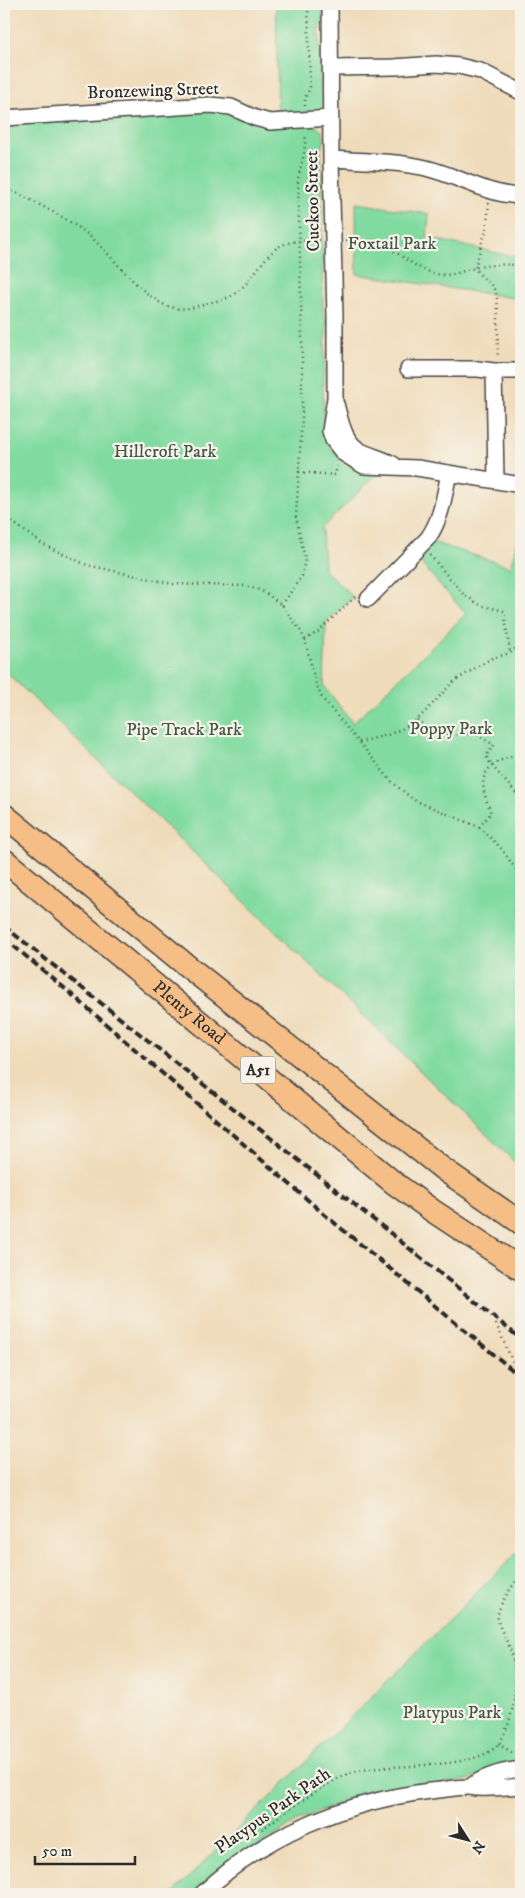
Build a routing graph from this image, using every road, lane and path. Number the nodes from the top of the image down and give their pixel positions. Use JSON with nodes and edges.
{"nodes":[{"id":1,"x":308,"y":4,"type":"edge"},
{"id":2,"x":330,"y":4,"type":"edge"},
{"id":3,"x":331,"y":68,"type":"junction"},
{"id":4,"x":521,"y":92,"type":"edge"},
{"id":5,"x":4,"y":118,"type":"edge"},
{"id":6,"x":331,"y":118,"type":"junction"},
{"id":7,"x":305,"y":120,"type":"junction"},
{"id":8,"x":331,"y":159,"type":"junction"},
{"id":9,"x":4,"y":186,"type":"edge"},
{"id":10,"x":491,"y":192,"type":"junction"},
{"id":11,"x":521,"y":196,"type":"edge"},
{"id":12,"x":300,"y":240,"type":"junction"},
{"id":13,"x":333,"y":240,"type":"junction"},
{"id":14,"x":521,"y":266,"type":"edge"},
{"id":15,"x":476,"y":268,"type":"junction"},
{"id":16,"x":408,"y":369,"type":"dead end"},
{"id":17,"x":496,"y":371,"type":"junction"},
{"id":18,"x":521,"y":371,"type":"edge"},
{"id":19,"x":347,"y":449,"type":"junction"},
{"id":20,"x":299,"y":472,"type":"junction"},
{"id":21,"x":449,"y":473,"type":"junction"},
{"id":22,"x":496,"y":480,"type":"junction"},
{"id":23,"x":521,"y":485,"type":"edge"},
{"id":24,"x":4,"y":516,"type":"edge"},
{"id":25,"x":422,"y":545,"type":"junction"},
{"id":26,"x":365,"y":597,"type":"joint"},
{"id":27,"x":282,"y":605,"type":"junction"},
{"id":28,"x":305,"y":640,"type":"junction"},
{"id":29,"x":521,"y":644,"type":"edge"},
{"id":30,"x":510,"y":653,"type":"junction"},
{"id":31,"x":417,"y":720,"type":"junction"},
{"id":32,"x":359,"y":742,"type":"junction"},
{"id":33,"x":521,"y":757,"type":"edge"},
{"id":34,"x":492,"y":766,"type":"junction"},
{"id":35,"x":4,"y":815,"type":"edge"},
{"id":36,"x":521,"y":815,"type":"edge"},
{"id":37,"x":479,"y":827,"type":"junction"},
{"id":38,"x":4,"y":860,"type":"edge"},
{"id":39,"x":521,"y":866,"type":"edge"},
{"id":40,"x":518,"y":869,"type":"junction"},
{"id":41,"x":521,"y":876,"type":"edge"},
{"id":42,"x":521,"y":1223,"type":"edge"},
{"id":43,"x":521,"y":1269,"type":"edge"},
{"id":44,"x":496,"y":1324,"type":"dead end"},
{"id":45,"x":521,"y":1381,"type":"edge"},
{"id":46,"x":521,"y":1574,"type":"edge"},
{"id":47,"x":498,"y":1744,"type":"junction"},
{"id":48,"x":521,"y":1752,"type":"edge"},
{"id":49,"x":521,"y":1769,"type":"edge"},
{"id":50,"x":470,"y":1786,"type":"junction"},
{"id":51,"x":521,"y":1786,"type":"edge"},
{"id":52,"x":254,"y":1835,"type":"dead end"},
{"id":53,"x":202,"y":1894,"type":"edge"}],
"edges":[{"from":1,"to":7,"type":"path"},
{"from":2,"to":3,"type":"street","name":"Cuckoo Street"},
{"from":3,"to":4,"type":"street"},
{"from":3,"to":6,"type":"street","name":"Cuckoo Street"},
{"from":5,"to":7,"type":"street","name":"Bronzewing Street"},
{"from":6,"to":7,"type":"street","name":"Bronzewing Street"},
{"from":6,"to":8,"type":"street","name":"Cuckoo Street"},
{"from":7,"to":12,"type":"path"},
{"from":8,"to":10,"type":"street"},
{"from":8,"to":13,"type":"street","name":"Cuckoo Street"},
{"from":9,"to":12,"type":"path"},
{"from":10,"to":11,"type":"street"},
{"from":10,"to":15,"type":"path"},
{"from":12,"to":13,"type":"path"},
{"from":12,"to":20,"type":"path"},
{"from":13,"to":15,"type":"path"},
{"from":13,"to":19,"type":"street","name":"Cuckoo Street"},
{"from":14,"to":15,"type":"path"},
{"from":15,"to":17,"type":"path"},
{"from":16,"to":17,"type":"street"},
{"from":17,"to":18,"type":"street"},
{"from":17,"to":22,"type":"street"},
{"from":19,"to":20,"type":"path"},
{"from":19,"to":21,"type":"street"},
{"from":20,"to":27,"type":"path"},
{"from":21,"to":22,"type":"street"},
{"from":21,"to":25,"type":"street"},
{"from":22,"to":23,"type":"street"},
{"from":24,"to":27,"type":"path"},
{"from":25,"to":26,"type":"street"},
{"from":25,"to":30,"type":"path"},
{"from":26,"to":28,"type":"path"},
{"from":27,"to":28,"type":"path"},
{"from":28,"to":32,"type":"path"},
{"from":29,"to":30,"type":"path"},
{"from":30,"to":31,"type":"path"},
{"from":31,"to":32,"type":"path"},
{"from":31,"to":34,"type":"path"},
{"from":32,"to":37,"type":"path"},
{"from":33,"to":34,"type":"path"},
{"from":34,"to":36,"type":"path"},
{"from":34,"to":37,"type":"path"},
{"from":35,"to":42,"type":"highway","name":"Plenty Road","number":"A51"},
{"from":37,"to":40,"type":"path"},
{"from":38,"to":43,"type":"highway","name":"Plenty Road","number":"A51"},
{"from":39,"to":40,"type":"path"},
{"from":40,"to":41,"type":"path"},
{"from":44,"to":45,"type":"path"},
{"from":46,"to":47,"type":"path"},
{"from":47,"to":48,"type":"path"},
{"from":47,"to":52,"type":"path","name":"Platypus Park Path"},
{"from":49,"to":50,"type":"street"},
{"from":50,"to":51,"type":"street"},
{"from":50,"to":53,"type":"street"}]}
